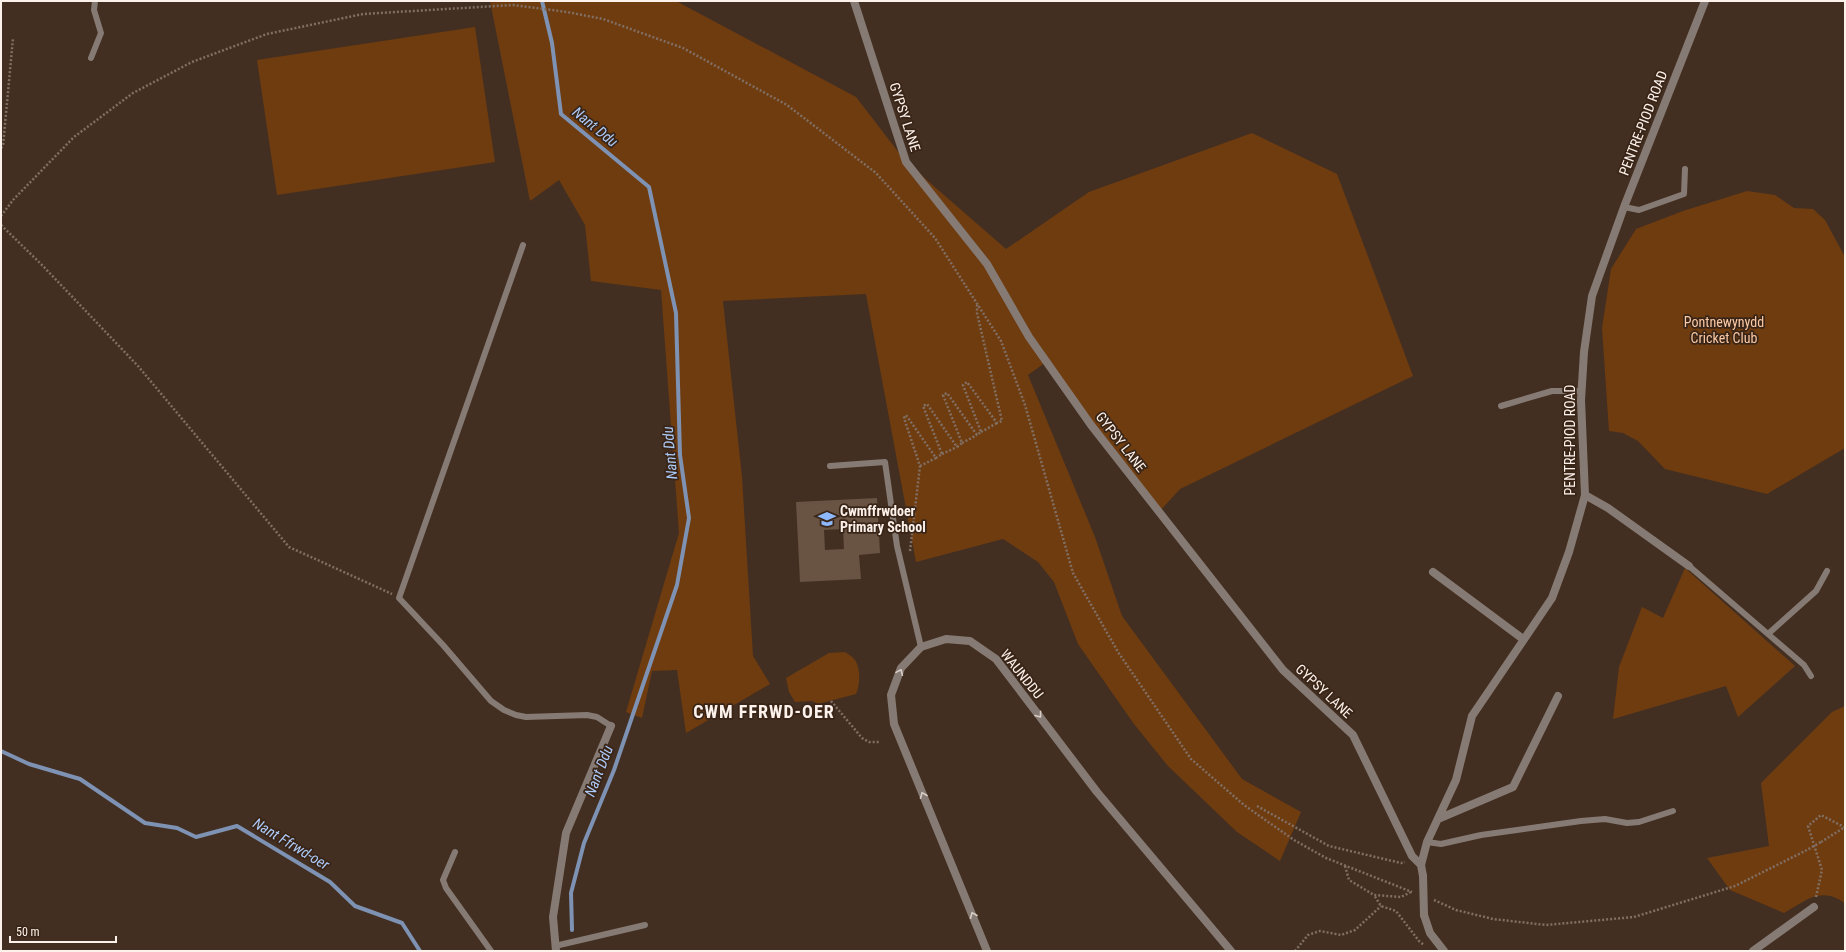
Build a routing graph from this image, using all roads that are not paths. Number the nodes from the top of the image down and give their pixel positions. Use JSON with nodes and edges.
{"nodes":[{"id":1,"x":95,"y":1,"type":"edge"},
{"id":2,"x":854,"y":1,"type":"edge"},
{"id":3,"x":1705,"y":1,"type":"edge"},
{"id":4,"x":91,"y":58,"type":"dead end"},
{"id":5,"x":1685,"y":169,"type":"dead end"},
{"id":6,"x":1624,"y":207,"type":"junction"},
{"id":7,"x":523,"y":245,"type":"dead end"},
{"id":8,"x":1582,"y":391,"type":"junction"},
{"id":9,"x":1501,"y":406,"type":"dead end"},
{"id":10,"x":830,"y":466,"type":"dead end"},
{"id":11,"x":1585,"y":495,"type":"junction"},
{"id":12,"x":1689,"y":566,"type":"joint"},
{"id":13,"x":1827,"y":570,"type":"dead end"},
{"id":14,"x":1433,"y":572,"type":"dead end"},
{"id":15,"x":1768,"y":634,"type":"junction"},
{"id":16,"x":1523,"y":639,"type":"junction"},
{"id":17,"x":921,"y":647,"type":"junction"},
{"id":18,"x":1811,"y":676,"type":"dead end"},
{"id":19,"x":1558,"y":696,"type":"dead end"},
{"id":20,"x":611,"y":726,"type":"joint"},
{"id":21,"x":1672,"y":811,"type":"dead end"},
{"id":22,"x":1438,"y":818,"type":"junction"},
{"id":23,"x":1427,"y":842,"type":"junction"},
{"id":24,"x":456,"y":852,"type":"dead end"},
{"id":25,"x":1421,"y":865,"type":"junction"},
{"id":26,"x":1814,"y":907,"type":"road end"},
{"id":27,"x":645,"y":925,"type":"dead end"},
{"id":28,"x":555,"y":949,"type":"edge"},
{"id":29,"x":491,"y":951,"type":"edge"},
{"id":30,"x":987,"y":951,"type":"edge"},
{"id":31,"x":1231,"y":951,"type":"edge"},
{"id":32,"x":1444,"y":951,"type":"edge"},
{"id":33,"x":1754,"y":951,"type":"edge"}],
"edges":[{"from":1,"to":4,"type":"lane"},
{"from":2,"to":25,"type":"street","name":"GYPSY LANE"},
{"from":3,"to":6,"type":"street","name":"PENTRE-PIOD ROAD"},
{"from":5,"to":6,"type":"lane"},
{"from":6,"to":8,"type":"street","name":"PENTRE-PIOD ROAD"},
{"from":7,"to":20,"type":"lane"},
{"from":8,"to":9,"type":"lane"},
{"from":8,"to":11,"type":"street","name":"PENTRE-PIOD ROAD"},
{"from":10,"to":17,"type":"lane"},
{"from":11,"to":12,"type":"street"},
{"from":11,"to":16,"type":"street","name":"PENTRE-PIOD ROAD"},
{"from":12,"to":15,"type":"lane"},
{"from":13,"to":15,"type":"lane"},
{"from":14,"to":16,"type":"street"},
{"from":15,"to":18,"type":"lane"},
{"from":16,"to":22,"type":"street","name":"PENTRE-PIOD ROAD"},
{"from":30,"to":17,"type":"street","name":"WAUNDDU","one_way":true},
{"from":17,"to":31,"type":"street","name":"WAUNDDU","one_way":true},
{"from":19,"to":22,"type":"street"},
{"from":20,"to":28,"type":"street"},
{"from":21,"to":23,"type":"lane"},
{"from":22,"to":23,"type":"street","name":"PENTRE-PIOD ROAD"},
{"from":23,"to":25,"type":"street","name":"PENTRE-PIOD ROAD"},
{"from":24,"to":29,"type":"lane"},
{"from":25,"to":32,"type":"street","name":"PENTRE-PIOD ROAD","bridge":true},
{"from":26,"to":33,"type":"street"},
{"from":27,"to":28,"type":"lane"}]}
